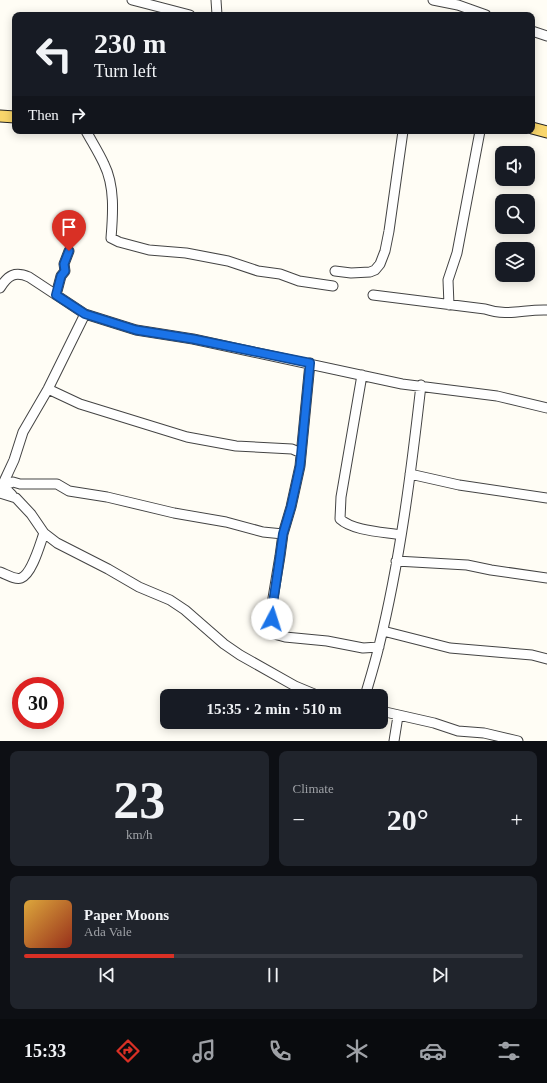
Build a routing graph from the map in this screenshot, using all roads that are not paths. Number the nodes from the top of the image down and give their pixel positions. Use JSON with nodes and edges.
{"nodes":[{"id":1,"x":132,"y":0,"type":"edge"},
{"id":2,"x":216,"y":0,"type":"edge"},
{"id":3,"x":433,"y":0,"type":"edge"},
{"id":4,"x":178,"y":12,"type":"edge"},
{"id":5,"x":217,"y":12,"type":"edge"},
{"id":6,"x":478,"y":12,"type":"edge"},
{"id":7,"x":535,"y":32,"type":"edge"},
{"id":8,"x":547,"y":36,"type":"edge"},
{"id":9,"x":0,"y":116,"type":"edge"},
{"id":10,"x":12,"y":117,"type":"edge"},
{"id":11,"x":535,"y":129,"type":"edge"},
{"id":12,"x":547,"y":132,"type":"edge"},
{"id":13,"x":88,"y":134,"type":"edge"},
{"id":14,"x":403,"y":134,"type":"edge"},
{"id":15,"x":479,"y":134,"type":"edge"},
{"id":16,"x":69,"y":251,"type":"dead end"},
{"id":17,"x":335,"y":271,"type":"dead end"},
{"id":18,"x":333,"y":286,"type":"dead end"},
{"id":19,"x":0,"y":288,"type":"edge"},
{"id":20,"x":56,"y":295,"type":"junction"},
{"id":21,"x":373,"y":295,"type":"dead end"},
{"id":22,"x":449,"y":305,"type":"junction"},
{"id":23,"x":547,"y":310,"type":"edge"},
{"id":24,"x":85,"y":314,"type":"junction"},
{"id":25,"x":310,"y":363,"type":"junction"},
{"id":26,"x":362,"y":375,"type":"junction"},
{"id":27,"x":421,"y":385,"type":"junction"},
{"id":28,"x":48,"y":389,"type":"junction"},
{"id":29,"x":547,"y":408,"type":"edge"},
{"id":30,"x":301,"y":453,"type":"junction"},
{"id":31,"x":410,"y":474,"type":"junction"},
{"id":32,"x":1,"y":489,"type":"edge"},
{"id":33,"x":547,"y":498,"type":"edge"},
{"id":34,"x":44,"y":533,"type":"junction"},
{"id":35,"x":283,"y":534,"type":"junction"},
{"id":36,"x":401,"y":535,"type":"junction"},
{"id":37,"x":396,"y":560,"type":"junction"},
{"id":38,"x":0,"y":572,"type":"edge"},
{"id":39,"x":547,"y":578,"type":"edge"},
{"id":40,"x":383,"y":631,"type":"junction"},
{"id":41,"x":379,"y":647,"type":"junction"},
{"id":42,"x":547,"y":660,"type":"edge"},
{"id":43,"x":302,"y":689,"type":"edge"},
{"id":44,"x":367,"y":689,"type":"edge"},
{"id":45,"x":388,"y":713,"type":"edge"},
{"id":46,"x":398,"y":716,"type":"junction"},
{"id":47,"x":394,"y":741,"type":"edge"},
{"id":48,"x":518,"y":741,"type":"edge"}],
"edges":[{"from":1,"to":4,"type":"street"},
{"from":2,"to":5,"type":"street"},
{"from":3,"to":6,"type":"street"},
{"from":7,"to":8,"type":"street"},
{"from":9,"to":10,"type":"main road"},
{"from":11,"to":12,"type":"main road"},
{"from":13,"to":18,"type":"street"},
{"from":14,"to":17,"type":"street"},
{"from":15,"to":22,"type":"street"},
{"from":16,"to":20,"type":"street"},
{"from":19,"to":20,"type":"street"},
{"from":20,"to":24,"type":"street"},
{"from":21,"to":22,"type":"street"},
{"from":22,"to":23,"type":"street"},
{"from":24,"to":25,"type":"street"},
{"from":24,"to":28,"type":"street"},
{"from":25,"to":26,"type":"street"},
{"from":25,"to":30,"type":"street"},
{"from":26,"to":27,"type":"street"},
{"from":26,"to":36,"type":"street"},
{"from":27,"to":29,"type":"street"},
{"from":27,"to":31,"type":"street"},
{"from":28,"to":30,"type":"street"},
{"from":28,"to":32,"type":"street"},
{"from":30,"to":35,"type":"street"},
{"from":31,"to":33,"type":"street"},
{"from":31,"to":36,"type":"street"},
{"from":32,"to":34,"type":"street"},
{"from":32,"to":35,"type":"street"},
{"from":34,"to":38,"type":"street"},
{"from":34,"to":43,"type":"street"},
{"from":35,"to":41,"type":"street"},
{"from":36,"to":37,"type":"street"},
{"from":37,"to":39,"type":"street"},
{"from":37,"to":40,"type":"street"},
{"from":40,"to":41,"type":"street"},
{"from":40,"to":42,"type":"street"},
{"from":41,"to":44,"type":"street"},
{"from":45,"to":46,"type":"street"},
{"from":46,"to":47,"type":"street"},
{"from":46,"to":48,"type":"street"}]}
